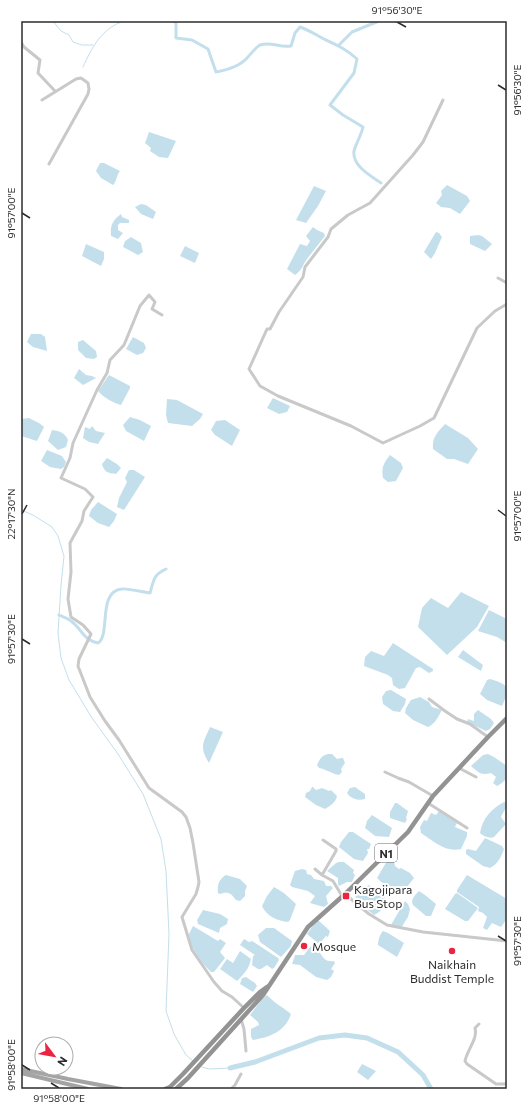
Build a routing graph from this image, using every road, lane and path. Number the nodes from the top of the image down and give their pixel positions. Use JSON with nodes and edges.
{"nodes":[{"id":1,"x":21,"y":42,"type":"edge"},
{"id":2,"x":55,"y":91,"type":"junction"},
{"id":3,"x":42,"y":100,"type":"dead end"},
{"id":4,"x":443,"y":100,"type":"dead end"},
{"id":5,"x":49,"y":164,"type":"dead end"},
{"id":6,"x":498,"y":278,"type":"dead end"},
{"id":7,"x":507,"y":283,"type":"edge"},
{"id":8,"x":507,"y":304,"type":"edge"},
{"id":9,"x":162,"y":315,"type":"dead end"},
{"id":10,"x":429,"y":699,"type":"dead end"},
{"id":11,"x":506,"y":720,"type":"edge"},
{"id":12,"x":488,"y":737,"type":"junction"},
{"id":13,"x":459,"y":768,"type":"junction"},
{"id":14,"x":385,"y":772,"type":"dead end"},
{"id":15,"x":476,"y":777,"type":"dead end"},
{"id":16,"x":433,"y":796,"type":"junction"},
{"id":17,"x":428,"y":802,"type":"junction"},
{"id":18,"x":467,"y":828,"type":"dead end"},
{"id":19,"x":323,"y":840,"type":"dead end"},
{"id":20,"x":315,"y":869,"type":"dead end"},
{"id":21,"x":322,"y":875,"type":"junction"},
{"id":22,"x":343,"y":895,"type":"junction"},
{"id":23,"x":507,"y":941,"type":"edge"},
{"id":24,"x":268,"y":986,"type":"junction"},
{"id":25,"x":244,"y":1008,"type":"junction"},
{"id":26,"x":239,"y":1014,"type":"junction"},
{"id":27,"x":241,"y":1020,"type":"junction"},
{"id":28,"x":478,"y":1024,"type":"dead end"},
{"id":29,"x":246,"y":1051,"type":"dead end"},
{"id":30,"x":21,"y":1068,"type":"edge"},
{"id":31,"x":21,"y":1073,"type":"edge"},
{"id":32,"x":241,"y":1074,"type":"dead end"},
{"id":33,"x":507,"y":1084,"type":"edge"},
{"id":34,"x":88,"y":1089,"type":"edge"},
{"id":35,"x":121,"y":1089,"type":"edge"},
{"id":36,"x":165,"y":1089,"type":"edge"},
{"id":37,"x":176,"y":1089,"type":"edge"},
{"id":38,"x":231,"y":1089,"type":"edge"}],
"edges":[{"from":1,"to":2,"type":"street"},
{"from":2,"to":3,"type":"street"},
{"from":2,"to":5,"type":"street"},
{"from":4,"to":8,"type":"street"},
{"from":6,"to":7,"type":"street"},
{"from":9,"to":25,"type":"street"},
{"from":10,"to":12,"type":"street"},
{"from":11,"to":12,"type":"highway","number":"N1"},
{"from":12,"to":13,"type":"highway","number":"N1"},
{"from":13,"to":15,"type":"street"},
{"from":13,"to":16,"type":"highway","number":"N1"},
{"from":14,"to":16,"type":"street"},
{"from":16,"to":17,"type":"highway","number":"N1"},
{"from":17,"to":18,"type":"street"},
{"from":17,"to":22,"type":"highway","number":"N1"},
{"from":19,"to":21,"type":"street"},
{"from":20,"to":21,"type":"street"},
{"from":21,"to":22,"type":"street"},
{"from":22,"to":23,"type":"street"},
{"from":22,"to":24,"type":"highway","number":"N1"},
{"from":24,"to":25,"type":"highway","number":"N1"},
{"from":24,"to":27,"type":"highway","number":"N1"},
{"from":25,"to":26,"type":"highway","number":"N1"},
{"from":26,"to":27,"type":"street"},
{"from":26,"to":36,"type":"highway","number":"N1"},
{"from":27,"to":29,"type":"street"},
{"from":27,"to":37,"type":"highway","number":"N1"},
{"from":28,"to":33,"type":"street"},
{"from":30,"to":35,"type":"main road"},
{"from":31,"to":34,"type":"main road"},
{"from":32,"to":38,"type":"street"}]}
